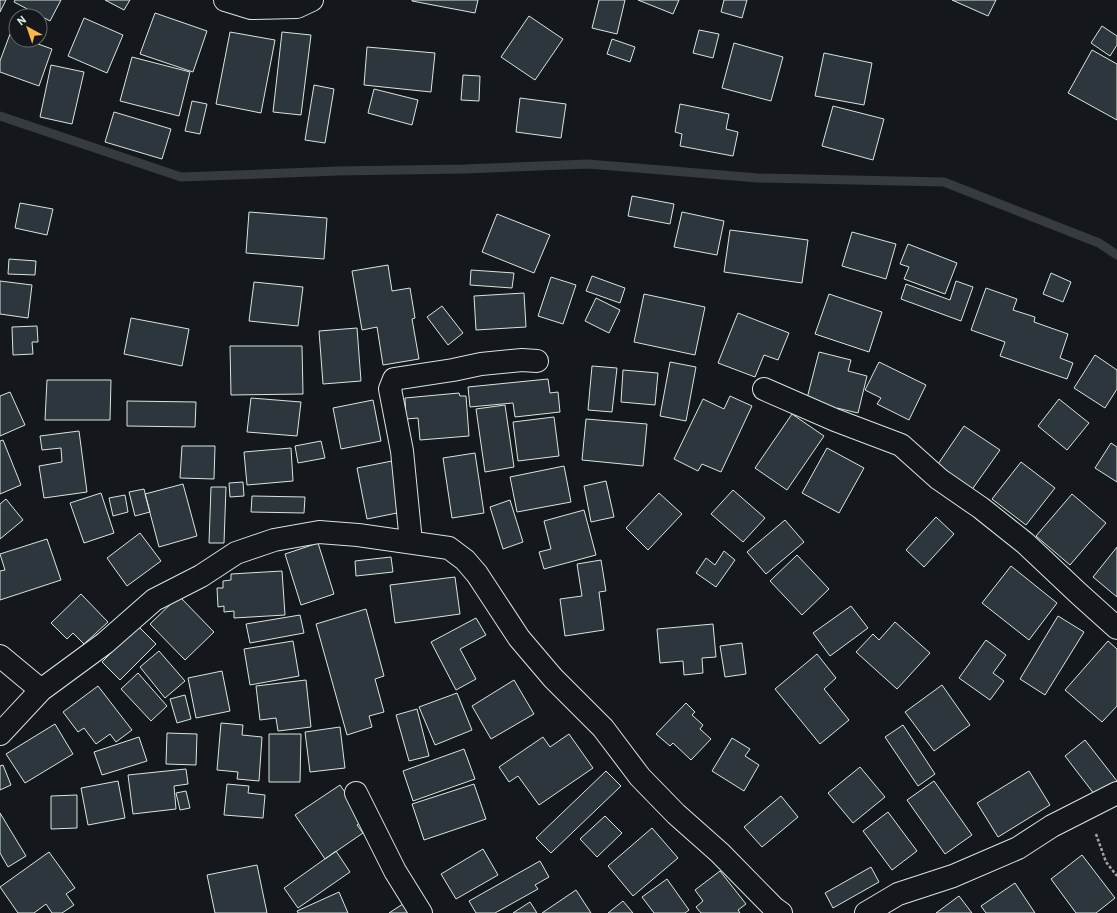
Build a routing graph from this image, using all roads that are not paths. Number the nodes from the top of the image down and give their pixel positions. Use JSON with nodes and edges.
{"nodes":[{"id":1,"x":225,"y":0,"type":"edge"},
{"id":2,"x":312,"y":0,"type":"edge"},
{"id":3,"x":537,"y":361,"type":"dead end"},
{"id":4,"x":764,"y":389,"type":"dead end"},
{"id":5,"x":411,"y":542,"type":"junction"},
{"id":6,"x":1117,"y":628,"type":"edge"},
{"id":7,"x":0,"y":656,"type":"edge"},
{"id":8,"x":41,"y":690,"type":"junction"},
{"id":9,"x":0,"y":734,"type":"edge"},
{"id":10,"x":356,"y":793,"type":"dead end"},
{"id":11,"x":1117,"y":793,"type":"edge"},
{"id":12,"x":421,"y":913,"type":"edge"},
{"id":13,"x":781,"y":913,"type":"edge"},
{"id":14,"x":866,"y":913,"type":"edge"}],
"edges":[{"from":1,"to":2,"type":"street"},
{"from":3,"to":5,"type":"street"},
{"from":4,"to":6,"type":"street"},
{"from":5,"to":8,"type":"street"},
{"from":5,"to":13,"type":"street"},
{"from":7,"to":8,"type":"street"},
{"from":8,"to":9,"type":"street"},
{"from":10,"to":12,"type":"street"},
{"from":11,"to":14,"type":"street"}]}
